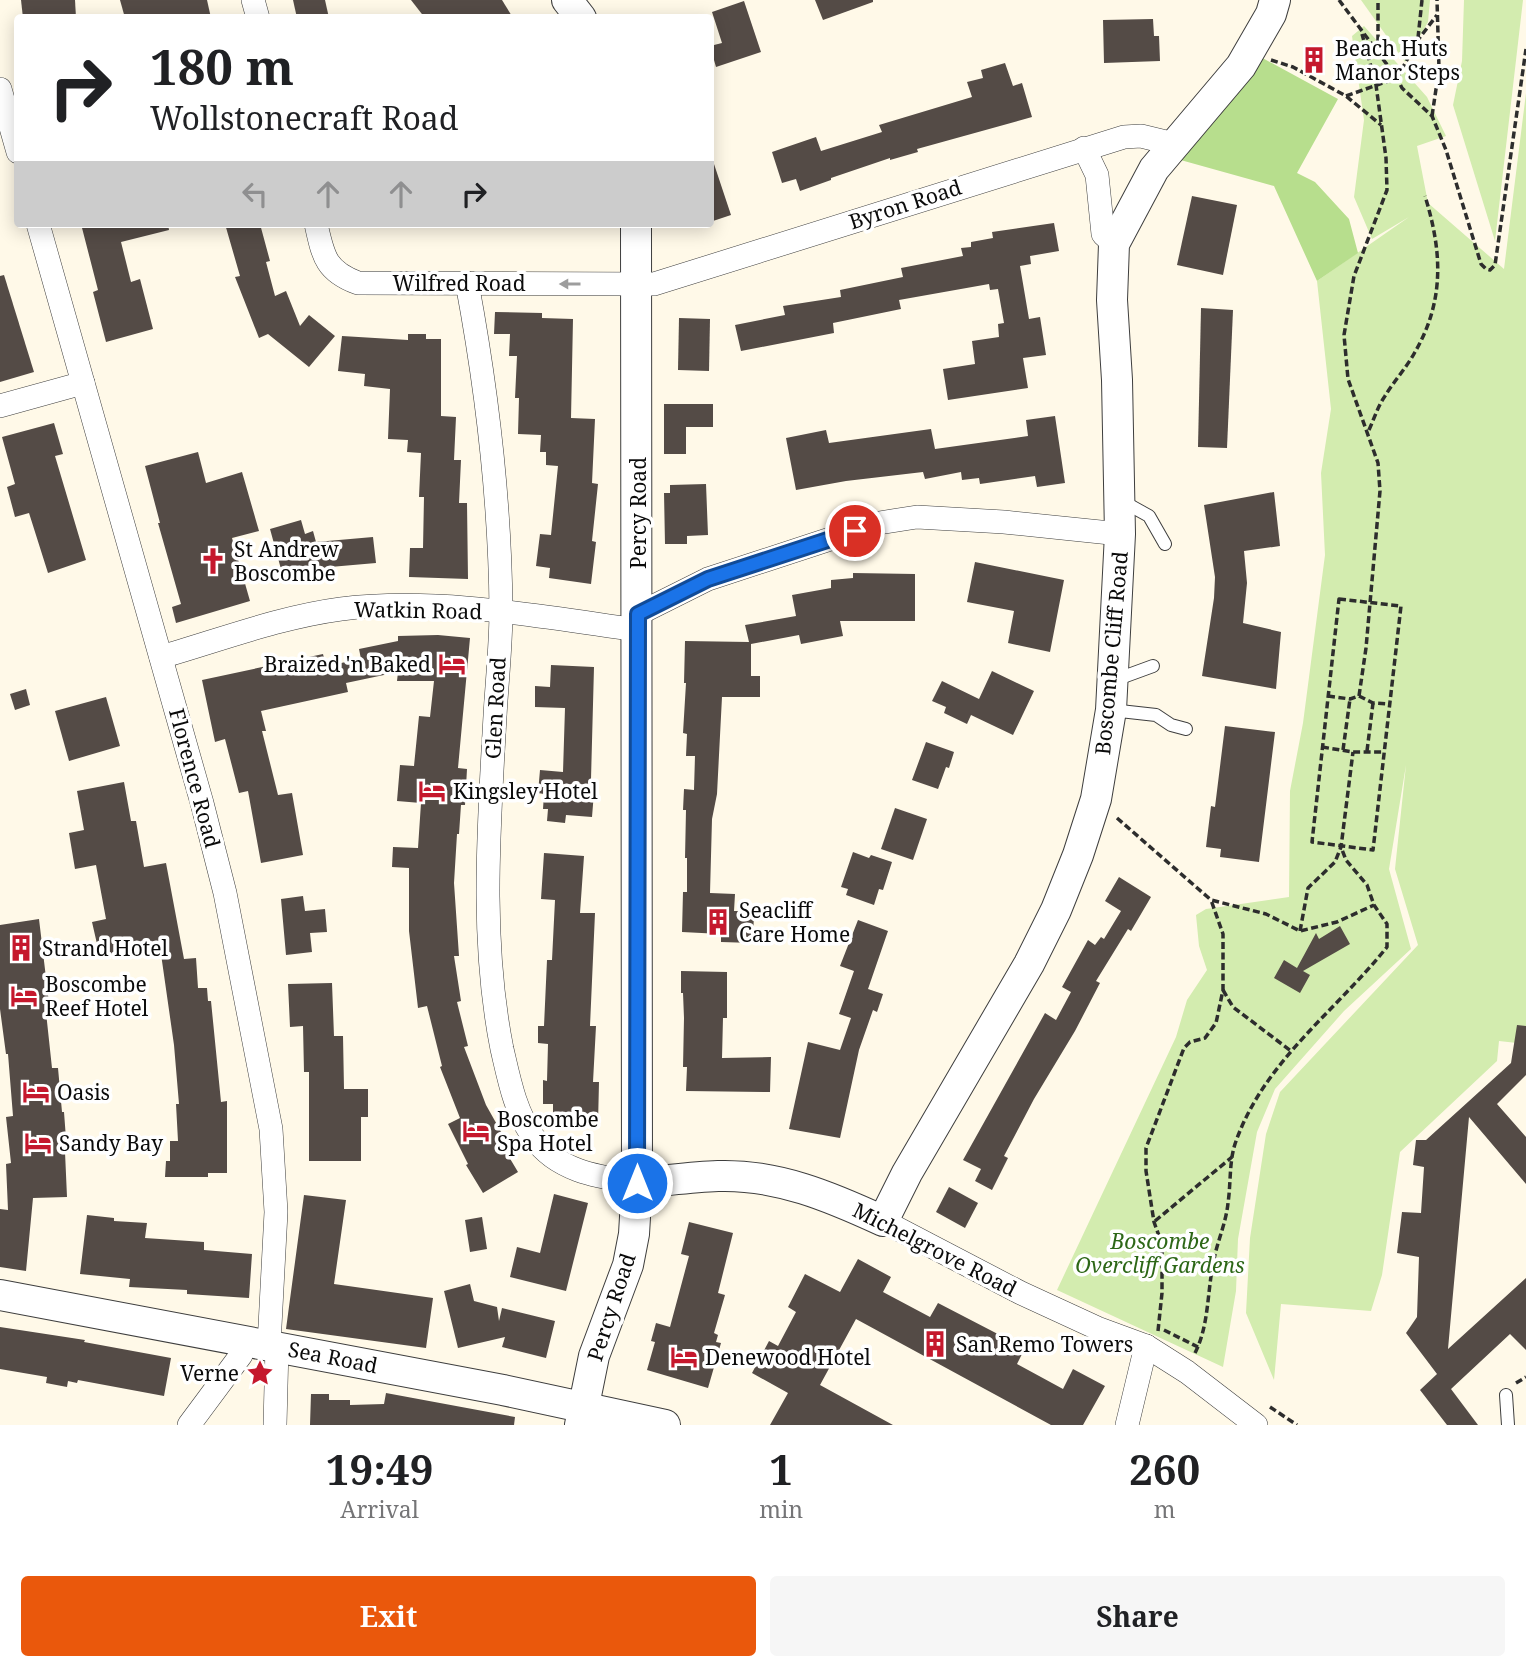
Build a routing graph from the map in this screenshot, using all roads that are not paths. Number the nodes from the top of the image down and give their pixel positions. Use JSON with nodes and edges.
{"nodes":[{"id":1,"x":1275,"y":0,"type":"edge"},
{"id":2,"x":0,"y":89,"type":"edge"},
{"id":3,"x":14,"y":138,"type":"edge"},
{"id":4,"x":1174,"y":145,"type":"junction"},
{"id":5,"x":1084,"y":148,"type":"junction"},
{"id":6,"x":39,"y":228,"type":"edge"},
{"id":7,"x":317,"y":228,"type":"edge"},
{"id":8,"x":636,"y":228,"type":"edge"},
{"id":9,"x":1114,"y":244,"type":"junction"},
{"id":10,"x":467,"y":283,"type":"junction"},
{"id":11,"x":638,"y":284,"type":"junction"},
{"id":12,"x":83,"y":383,"type":"junction"},
{"id":13,"x":0,"y":406,"type":"edge"},
{"id":14,"x":1120,"y":500,"type":"junction"},
{"id":15,"x":1121,"y":534,"type":"junction"},
{"id":16,"x":1165,"y":544,"type":"dead end"},
{"id":17,"x":501,"y":612,"type":"junction"},
{"id":18,"x":638,"y":622,"type":"junction"},
{"id":19,"x":161,"y":657,"type":"junction"},
{"id":20,"x":1153,"y":666,"type":"dead end"},
{"id":21,"x":1111,"y":695,"type":"junction"},
{"id":22,"x":1185,"y":729,"type":"dead end"},
{"id":23,"x":637,"y":1183,"type":"junction"},
{"id":24,"x":883,"y":1221,"type":"junction"},
{"id":25,"x":0,"y":1295,"type":"edge"},
{"id":26,"x":1153,"y":1341,"type":"junction"},
{"id":27,"x":264,"y":1345,"type":"junction"},
{"id":28,"x":1506,"y":1395,"type":"dead end"},
{"id":29,"x":581,"y":1415,"type":"edge"},
{"id":30,"x":1262,"y":1415,"type":"edge"},
{"id":31,"x":189,"y":1425,"type":"edge"},
{"id":32,"x":275,"y":1425,"type":"edge"},
{"id":33,"x":665,"y":1425,"type":"edge"},
{"id":34,"x":1127,"y":1425,"type":"edge"},
{"id":35,"x":1508,"y":1425,"type":"edge"}],
"edges":[{"from":1,"to":4,"type":"street","name":"Boscombe Cliff Road"},
{"from":2,"to":3,"type":"street"},
{"from":4,"to":5,"type":"street","name":"Byron Road"},
{"from":4,"to":9,"type":"street","name":"Boscombe Cliff Road"},
{"from":5,"to":9,"type":"street","name":"Boscombe Cliff Road"},
{"from":5,"to":11,"type":"street","name":"Byron Road"},
{"from":6,"to":12,"type":"street","name":"Florence Road"},
{"from":7,"to":10,"type":"street","name":"Wilfred Road"},
{"from":8,"to":11,"type":"street","name":"Percy Road"},
{"from":9,"to":14,"type":"street","name":"Boscombe Cliff Road"},
{"from":11,"to":10,"type":"street","name":"Wilfred Road","one_way":true},
{"from":10,"to":17,"type":"street","name":"Glen Road"},
{"from":11,"to":18,"type":"street","name":"Percy Road"},
{"from":12,"to":13,"type":"street"},
{"from":12,"to":19,"type":"street","name":"Florence Road"},
{"from":14,"to":15,"type":"street","name":"Boscombe Cliff Road"},
{"from":14,"to":16,"type":"lane"},
{"from":15,"to":18,"type":"street"},
{"from":15,"to":21,"type":"street","name":"Boscombe Cliff Road"},
{"from":17,"to":18,"type":"street","name":"Watkin Road"},
{"from":17,"to":19,"type":"street","name":"Watkin Road"},
{"from":17,"to":23,"type":"street","name":"Glen Road"},
{"from":18,"to":23,"type":"street","name":"Percy Road"},
{"from":19,"to":27,"type":"street","name":"Florence Road"},
{"from":20,"to":21,"type":"lane"},
{"from":21,"to":22,"type":"lane"},
{"from":21,"to":24,"type":"street","name":"Boscombe Cliff Road"},
{"from":23,"to":24,"type":"street","name":"Michelgrove Road"},
{"from":23,"to":29,"type":"street","name":"Percy Road"},
{"from":24,"to":26,"type":"street","name":"Michelgrove Road"},
{"from":25,"to":27,"type":"street","name":"Sea Road"},
{"from":26,"to":30,"type":"street","name":"Michelgrove Road"},
{"from":26,"to":34,"type":"street"},
{"from":27,"to":29,"type":"street","name":"Sea Road"},
{"from":27,"to":31,"type":"street"},
{"from":27,"to":32,"type":"street","name":"Florence Road"},
{"from":28,"to":35,"type":"lane"},
{"from":29,"to":33,"type":"street","name":"Sea Road"}]}
